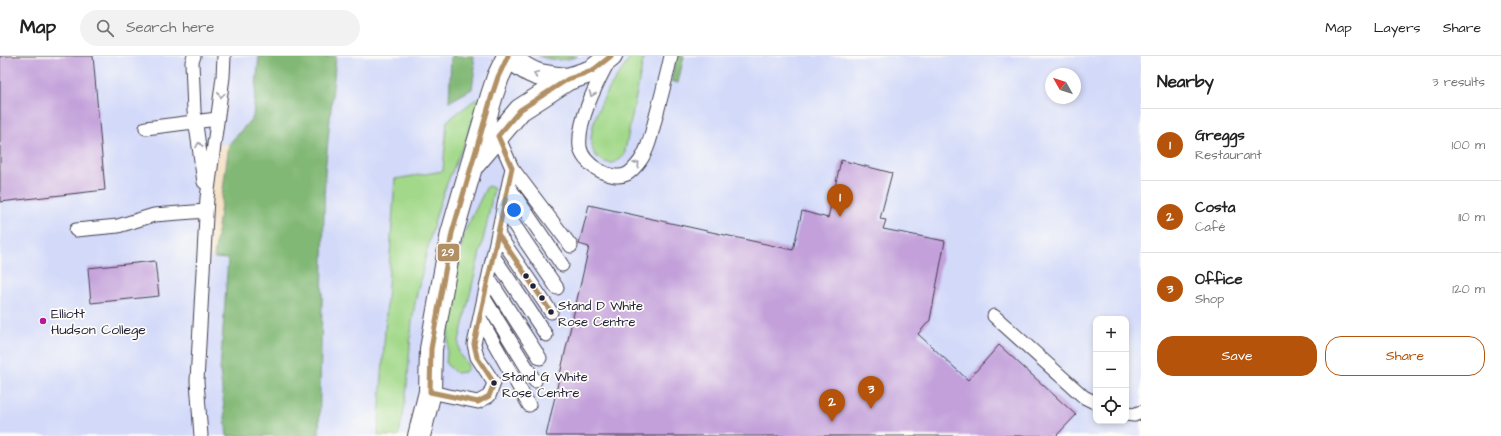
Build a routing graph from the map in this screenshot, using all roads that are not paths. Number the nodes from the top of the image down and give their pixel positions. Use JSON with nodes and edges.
{"nodes":[{"id":1,"x":194,"y":56,"type":"edge"},
{"id":2,"x":224,"y":56,"type":"edge"},
{"id":3,"x":509,"y":56,"type":"edge"},
{"id":4,"x":671,"y":56,"type":"edge"},
{"id":5,"x":610,"y":57,"type":"edge"},
{"id":6,"x":568,"y":78,"type":"junction"},
{"id":7,"x":218,"y":119,"type":"junction"},
{"id":8,"x":195,"y":121,"type":"junction"},
{"id":9,"x":146,"y":128,"type":"dead end"},
{"id":10,"x":498,"y":136,"type":"junction"},
{"id":11,"x":512,"y":168,"type":"junction"},
{"id":12,"x":470,"y":169,"type":"junction"},
{"id":13,"x":509,"y":187,"type":"junction"},
{"id":14,"x":206,"y":204,"type":"junction"},
{"id":15,"x":504,"y":210,"type":"junction"},
{"id":16,"x":76,"y":230,"type":"dead end"},
{"id":17,"x":498,"y":234,"type":"junction"},
{"id":18,"x":571,"y":246,"type":"dead end"},
{"id":19,"x":494,"y":257,"type":"junction"},
{"id":20,"x":562,"y":265,"type":"dead end"},
{"id":21,"x":489,"y":279,"type":"junction"},
{"id":22,"x":557,"y":288,"type":"dead end"},
{"id":23,"x":484,"y":298,"type":"junction"},
{"id":24,"x":551,"y":312,"type":"dead end"},
{"id":25,"x":994,"y":316,"type":"dead end"},
{"id":26,"x":480,"y":318,"type":"junction"},
{"id":27,"x":546,"y":335,"type":"dead end"},
{"id":28,"x":540,"y":358,"type":"dead end"},
{"id":29,"x":535,"y":382,"type":"dead end"},
{"id":30,"x":430,"y":392,"type":"junction"},
{"id":31,"x":1093,"y":402,"type":"edge"},
{"id":32,"x":529,"y":405,"type":"dead end"},
{"id":33,"x":1141,"y":412,"type":"edge"},
{"id":34,"x":1129,"y":414,"type":"edge"},
{"id":35,"x":201,"y":436,"type":"edge"},
{"id":36,"x":419,"y":436,"type":"edge"}],
"edges":[{"from":1,"to":8,"type":"lane"},
{"from":2,"to":7,"type":"lane","one_way":true},
{"from":6,"to":3,"type":"street","one_way":true},
{"from":3,"to":12,"type":"street"},
{"from":5,"to":4,"type":"lane","one_way":true},
{"from":5,"to":6,"type":"street"},
{"from":6,"to":10,"type":"street"},
{"from":7,"to":8,"type":"lane"},
{"from":7,"to":14,"type":"lane"},
{"from":8,"to":9,"type":"lane"},
{"from":14,"to":8,"type":"lane","one_way":true},
{"from":10,"to":11,"type":"lane"},
{"from":10,"to":12,"type":"street"},
{"from":11,"to":13,"type":"lane"},
{"from":11,"to":18,"type":"lane"},
{"from":12,"to":30,"type":"street"},
{"from":13,"to":15,"type":"lane"},
{"from":13,"to":20,"type":"lane"},
{"from":14,"to":16,"type":"lane"},
{"from":14,"to":35,"type":"lane"},
{"from":15,"to":17,"type":"lane"},
{"from":15,"to":22,"type":"lane"},
{"from":17,"to":19,"type":"lane"},
{"from":17,"to":24,"type":"lane"},
{"from":19,"to":21,"type":"lane"},
{"from":19,"to":27,"type":"lane"},
{"from":21,"to":23,"type":"lane"},
{"from":21,"to":28,"type":"lane"},
{"from":23,"to":26,"type":"lane"},
{"from":23,"to":29,"type":"lane"},
{"from":25,"to":31,"type":"lane"},
{"from":26,"to":30,"type":"lane"},
{"from":26,"to":32,"type":"lane"},
{"from":30,"to":36,"type":"street"},
{"from":33,"to":34,"type":"lane"}]}
